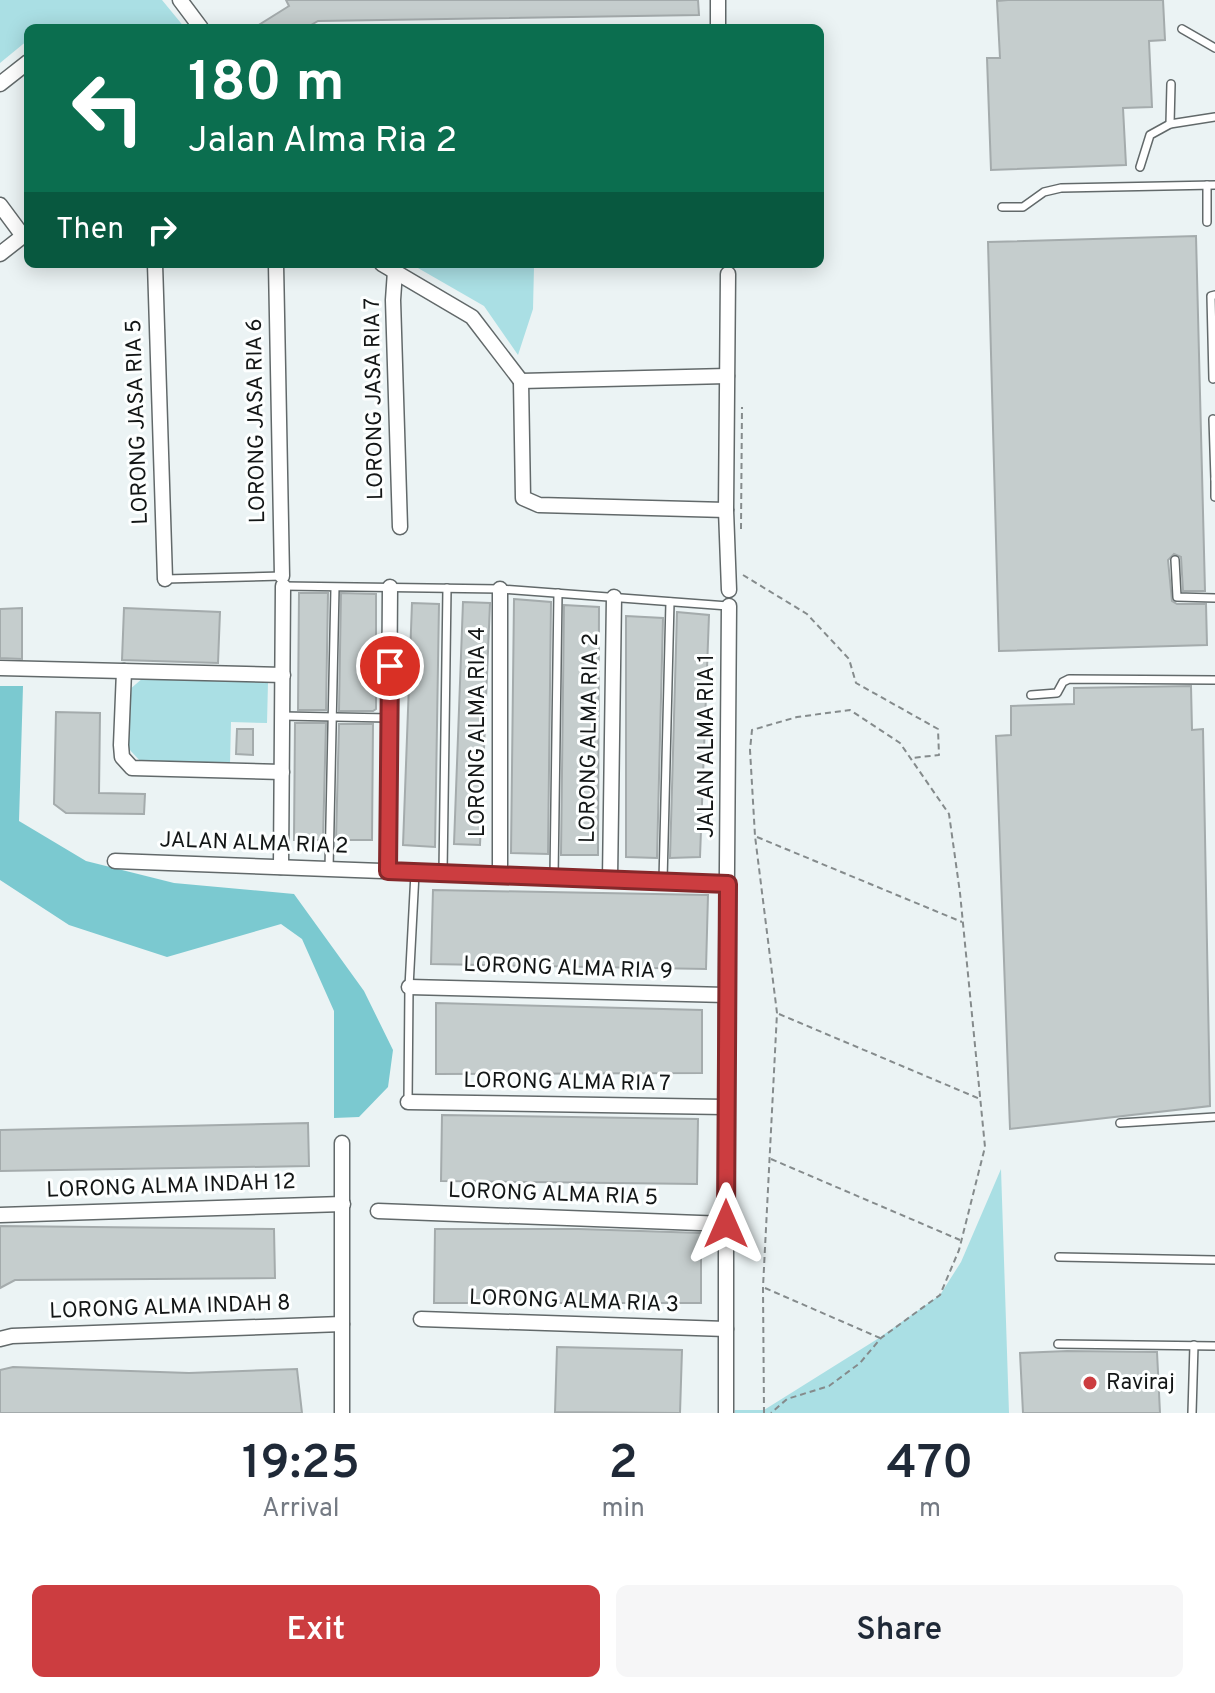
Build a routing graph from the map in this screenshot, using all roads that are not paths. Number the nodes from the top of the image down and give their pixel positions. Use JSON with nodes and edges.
{"nodes":[{"id":1,"x":718,"y":0,"type":"edge"},
{"id":2,"x":182,"y":1,"type":"edge"},
{"id":3,"x":198,"y":24,"type":"edge"},
{"id":4,"x":718,"y":24,"type":"edge"},
{"id":5,"x":1182,"y":29,"type":"dead end"},
{"id":6,"x":1215,"y":48,"type":"edge"},
{"id":7,"x":24,"y":65,"type":"edge"},
{"id":8,"x":0,"y":84,"type":"edge"},
{"id":9,"x":1171,"y":84,"type":"dead end"},
{"id":10,"x":1215,"y":117,"type":"edge"},
{"id":11,"x":1170,"y":124,"type":"junction"},
{"id":12,"x":1140,"y":167,"type":"dead end"},
{"id":13,"x":1211,"y":185,"type":"edge"},
{"id":14,"x":0,"y":205,"type":"edge"},
{"id":15,"x":1002,"y":207,"type":"dead end"},
{"id":16,"x":1207,"y":222,"type":"dead end"},
{"id":17,"x":0,"y":254,"type":"edge"},
{"id":18,"x":155,"y":268,"type":"edge"},
{"id":19,"x":276,"y":268,"type":"edge"},
{"id":20,"x":389,"y":268,"type":"edge"},
{"id":21,"x":728,"y":274,"type":"dead end"},
{"id":22,"x":1215,"y":295,"type":"edge"},
{"id":23,"x":727,"y":376,"type":"junction"},
{"id":24,"x":1213,"y":379,"type":"dead end"},
{"id":25,"x":521,"y":381,"type":"junction"},
{"id":26,"x":1213,"y":419,"type":"dead end"},
{"id":27,"x":1215,"y":479,"type":"edge"},
{"id":28,"x":1215,"y":497,"type":"edge"},
{"id":29,"x":726,"y":510,"type":"junction"},
{"id":30,"x":400,"y":527,"type":"dead end"},
{"id":31,"x":1175,"y":560,"type":"dead end"},
{"id":32,"x":165,"y":579,"type":"joint"},
{"id":33,"x":282,"y":581,"type":"junction"},
{"id":34,"x":390,"y":587,"type":"junction"},
{"id":35,"x":335,"y":588,"type":"junction"},
{"id":36,"x":447,"y":588,"type":"junction"},
{"id":37,"x":500,"y":589,"type":"junction"},
{"id":38,"x":729,"y":590,"type":"dead end"},
{"id":39,"x":558,"y":593,"type":"junction"},
{"id":40,"x":614,"y":597,"type":"junction"},
{"id":41,"x":1215,"y":598,"type":"edge"},
{"id":42,"x":670,"y":602,"type":"junction"},
{"id":43,"x":729,"y":606,"type":"joint"},
{"id":44,"x":0,"y":668,"type":"edge"},
{"id":45,"x":124,"y":671,"type":"junction"},
{"id":46,"x":283,"y":675,"type":"junction"},
{"id":47,"x":1215,"y":680,"type":"edge"},
{"id":48,"x":1031,"y":695,"type":"dead end"},
{"id":49,"x":282,"y":716,"type":"junction"},
{"id":50,"x":334,"y":717,"type":"junction"},
{"id":51,"x":390,"y":718,"type":"junction"},
{"id":52,"x":282,"y":772,"type":"junction"},
{"id":53,"x":115,"y":861,"type":"dead end"},
{"id":54,"x":281,"y":867,"type":"junction"},
{"id":55,"x":329,"y":869,"type":"junction"},
{"id":56,"x":388,"y":871,"type":"junction"},
{"id":57,"x":415,"y":872,"type":"junction"},
{"id":58,"x":443,"y":873,"type":"junction"},
{"id":59,"x":500,"y":875,"type":"junction"},
{"id":60,"x":554,"y":877,"type":"junction"},
{"id":61,"x":610,"y":879,"type":"junction"},
{"id":62,"x":663,"y":881,"type":"junction"},
{"id":63,"x":728,"y":884,"type":"junction"},
{"id":64,"x":409,"y":987,"type":"junction"},
{"id":65,"x":726,"y":995,"type":"junction"},
{"id":66,"x":408,"y":1102,"type":"joint"},
{"id":67,"x":725,"y":1107,"type":"junction"},
{"id":68,"x":1215,"y":1117,"type":"edge"},
{"id":69,"x":1120,"y":1123,"type":"dead end"},
{"id":70,"x":342,"y":1143,"type":"dead end"},
{"id":71,"x":343,"y":1204,"type":"junction"},
{"id":72,"x":378,"y":1211,"type":"dead end"},
{"id":73,"x":0,"y":1215,"type":"edge"},
{"id":74,"x":726,"y":1224,"type":"junction"},
{"id":75,"x":1059,"y":1257,"type":"dead end"},
{"id":76,"x":1215,"y":1260,"type":"edge"},
{"id":77,"x":421,"y":1319,"type":"dead end"},
{"id":78,"x":342,"y":1324,"type":"junction"},
{"id":79,"x":726,"y":1329,"type":"junction"},
{"id":80,"x":0,"y":1339,"type":"edge"},
{"id":81,"x":1058,"y":1344,"type":"dead end"},
{"id":82,"x":1194,"y":1345,"type":"junction"},
{"id":83,"x":1215,"y":1346,"type":"edge"},
{"id":84,"x":342,"y":1413,"type":"edge"},
{"id":85,"x":726,"y":1413,"type":"edge"},
{"id":86,"x":1192,"y":1413,"type":"edge"}],
"edges":[{"from":1,"to":4,"type":"street"},
{"from":2,"to":3,"type":"street"},
{"from":5,"to":6,"type":"lane"},
{"from":7,"to":8,"type":"street"},
{"from":9,"to":11,"type":"lane"},
{"from":10,"to":11,"type":"lane"},
{"from":11,"to":12,"type":"lane"},
{"from":13,"to":15,"type":"lane"},
{"from":13,"to":16,"type":"lane"},
{"from":14,"to":17,"type":"street"},
{"from":18,"to":32,"type":"street","name":"LORONG JASA RIA 5"},
{"from":19,"to":33,"type":"street","name":"LORONG JASA RIA 6"},
{"from":20,"to":25,"type":"street"},
{"from":20,"to":30,"type":"street","name":"LORONG JASA RIA 7"},
{"from":21,"to":23,"type":"street"},
{"from":22,"to":24,"type":"lane"},
{"from":23,"to":25,"type":"street"},
{"from":23,"to":29,"type":"street"},
{"from":25,"to":29,"type":"street"},
{"from":26,"to":27,"type":"lane"},
{"from":27,"to":28,"type":"lane"},
{"from":29,"to":38,"type":"street"},
{"from":31,"to":41,"type":"lane"},
{"from":32,"to":33,"type":"lane"},
{"from":33,"to":35,"type":"lane"},
{"from":33,"to":46,"type":"street","name":"LORONG JASA RIA 6"},
{"from":34,"to":35,"type":"lane"},
{"from":34,"to":36,"type":"lane"},
{"from":34,"to":51,"type":"street"},
{"from":35,"to":50,"type":"lane"},
{"from":36,"to":37,"type":"lane"},
{"from":36,"to":58,"type":"lane"},
{"from":37,"to":39,"type":"lane"},
{"from":37,"to":59,"type":"street","name":"LORONG ALMA RIA 4"},
{"from":39,"to":40,"type":"lane"},
{"from":39,"to":60,"type":"lane"},
{"from":40,"to":42,"type":"lane"},
{"from":40,"to":61,"type":"street","name":"LORONG ALMA RIA 2"},
{"from":42,"to":43,"type":"lane"},
{"from":42,"to":62,"type":"lane"},
{"from":43,"to":63,"type":"street","name":"JALAN ALMA RIA 1"},
{"from":44,"to":45,"type":"street"},
{"from":45,"to":46,"type":"street"},
{"from":45,"to":52,"type":"street"},
{"from":46,"to":49,"type":"street","name":"LORONG JASA RIA 6"},
{"from":47,"to":48,"type":"lane"},
{"from":49,"to":50,"type":"lane"},
{"from":49,"to":52,"type":"street","name":"LORONG JASA RIA 6"},
{"from":50,"to":51,"type":"lane"},
{"from":50,"to":55,"type":"lane"},
{"from":51,"to":56,"type":"street"},
{"from":52,"to":54,"type":"street","name":"LORONG JASA RIA 6"},
{"from":53,"to":54,"type":"street","name":"JALAN ALMA RIA 2"},
{"from":54,"to":55,"type":"street","name":"JALAN ALMA RIA 2"},
{"from":55,"to":56,"type":"street","name":"JALAN ALMA RIA 2"},
{"from":56,"to":57,"type":"street","name":"JALAN ALMA RIA 2"},
{"from":57,"to":58,"type":"street","name":"JALAN ALMA RIA 2"},
{"from":57,"to":64,"type":"lane"},
{"from":58,"to":59,"type":"street","name":"JALAN ALMA RIA 2"},
{"from":59,"to":60,"type":"street","name":"JALAN ALMA RIA 2"},
{"from":60,"to":61,"type":"street","name":"JALAN ALMA RIA 2"},
{"from":61,"to":62,"type":"street","name":"JALAN ALMA RIA 2"},
{"from":62,"to":63,"type":"street","name":"JALAN ALMA RIA 2"},
{"from":63,"to":65,"type":"street","name":"JALAN ALMA RIA 1"},
{"from":64,"to":65,"type":"street","name":"LORONG ALMA RIA 9"},
{"from":64,"to":66,"type":"lane"},
{"from":65,"to":67,"type":"street","name":"JALAN ALMA RIA 1"},
{"from":66,"to":67,"type":"street","name":"LORONG ALMA RIA 7"},
{"from":67,"to":74,"type":"street","name":"JALAN ALMA RIA 1"},
{"from":68,"to":69,"type":"lane"},
{"from":70,"to":71,"type":"street"},
{"from":71,"to":73,"type":"street","name":"LORONG ALMA INDAH 12"},
{"from":71,"to":78,"type":"street"},
{"from":72,"to":74,"type":"street","name":"LORONG ALMA RIA 5"},
{"from":74,"to":79,"type":"street","name":"JALAN ALMA RIA 1"},
{"from":75,"to":76,"type":"lane"},
{"from":77,"to":79,"type":"street","name":"LORONG ALMA RIA 3"},
{"from":78,"to":80,"type":"street","name":"LORONG ALMA INDAH 8"},
{"from":78,"to":84,"type":"street"},
{"from":79,"to":85,"type":"street","name":"JALAN ALMA RIA 1"},
{"from":81,"to":82,"type":"lane"},
{"from":82,"to":83,"type":"lane"},
{"from":82,"to":86,"type":"lane"}]}
